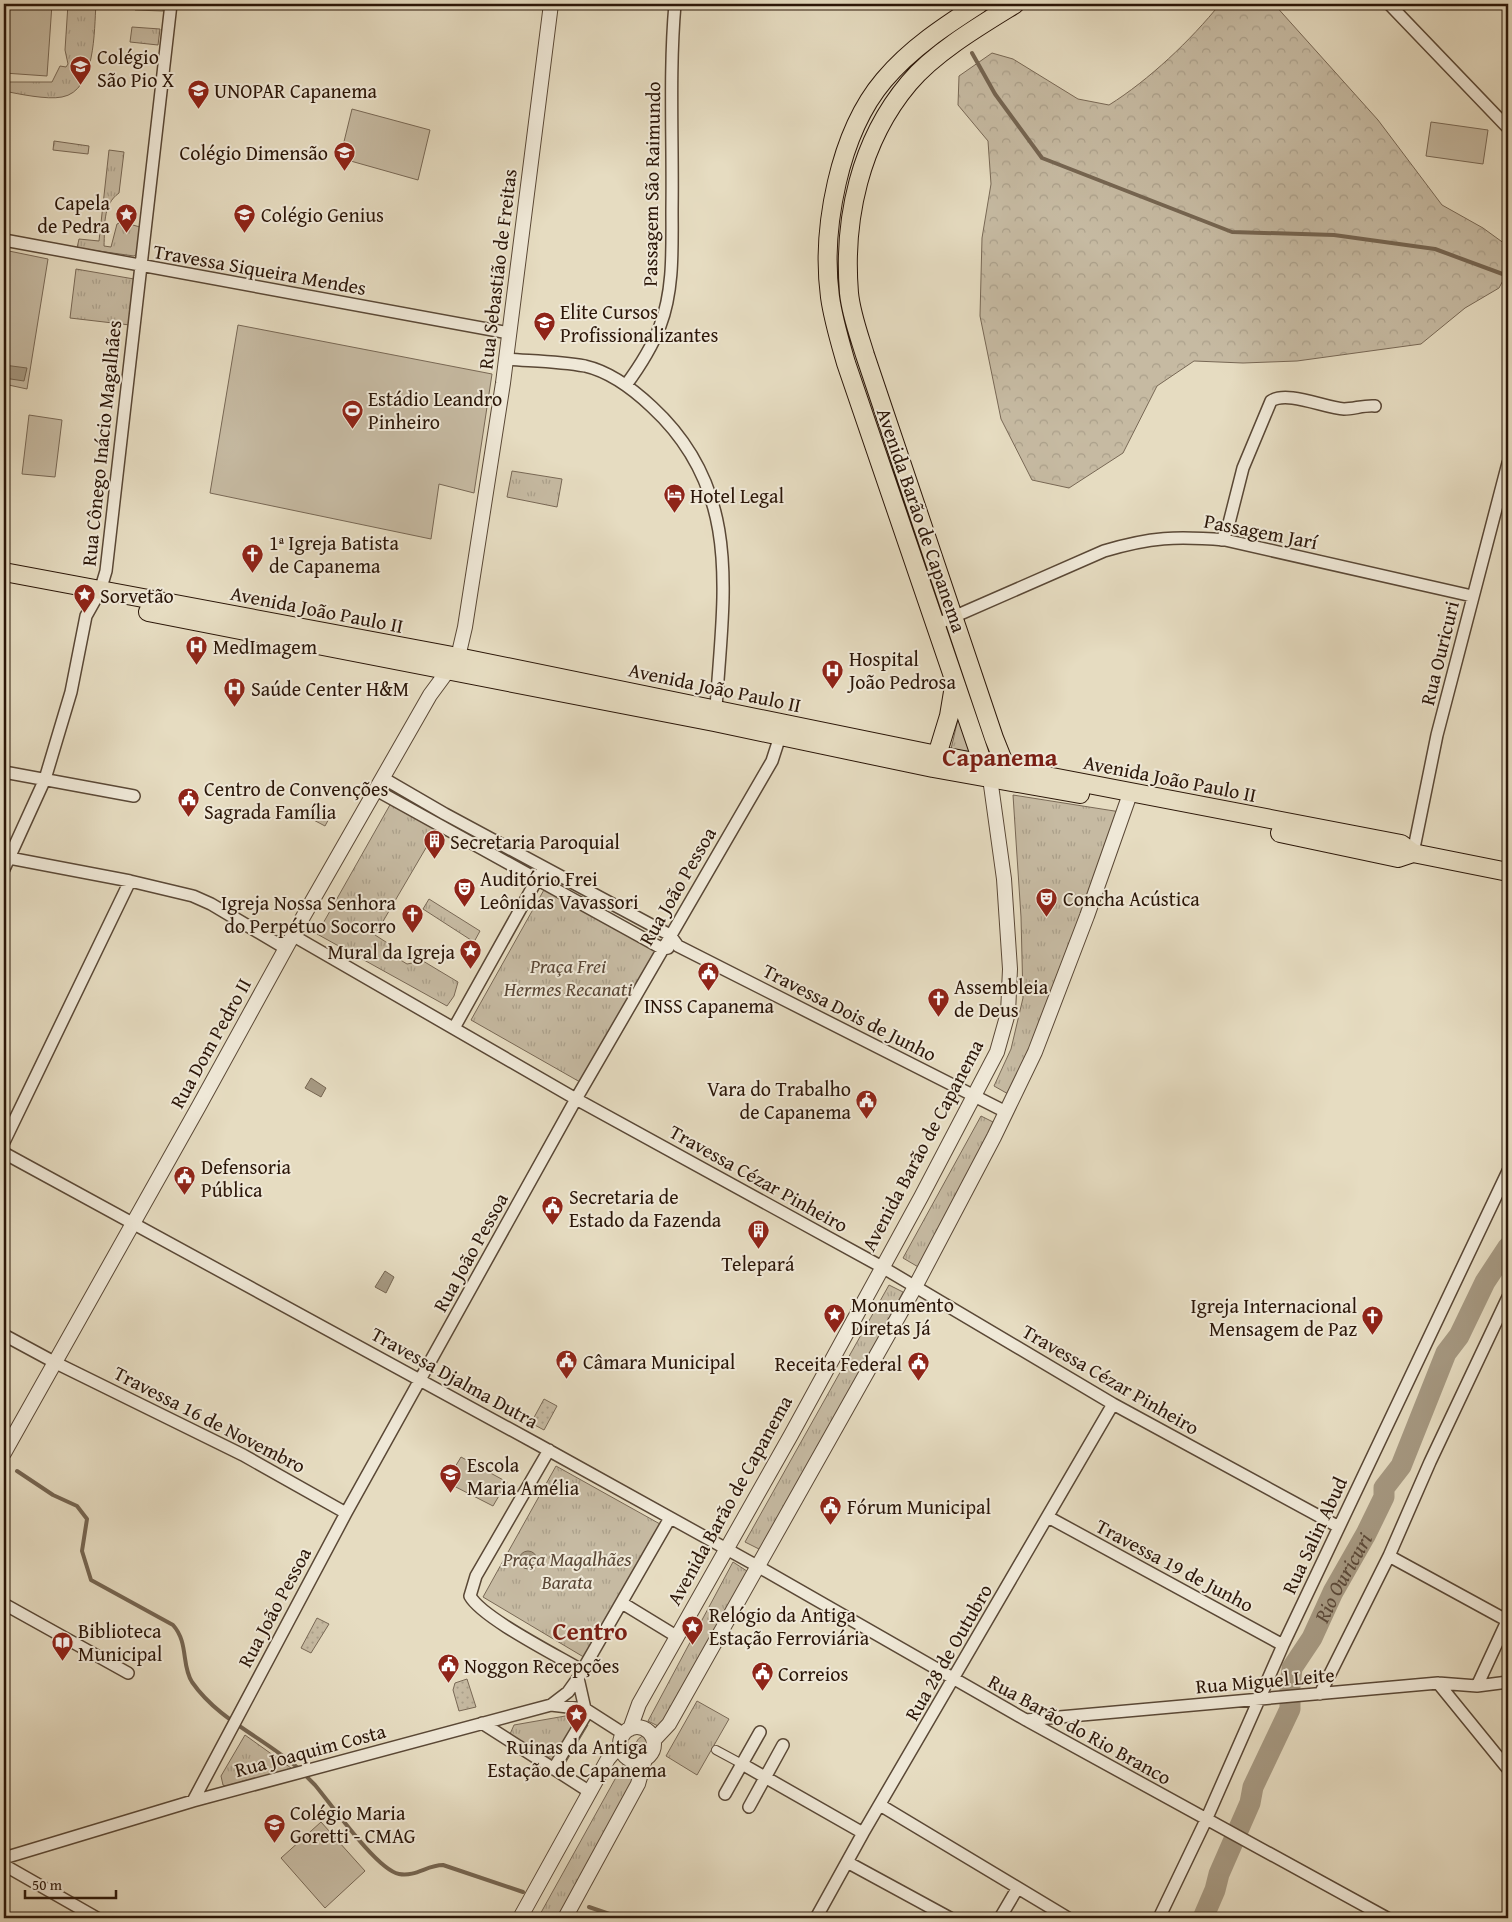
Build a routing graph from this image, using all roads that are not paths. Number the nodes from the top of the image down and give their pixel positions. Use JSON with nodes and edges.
{"nodes":[{"id":1,"x":171,"y":4,"type":"edge"},
{"id":2,"x":551,"y":4,"type":"edge"},
{"id":3,"x":675,"y":4,"type":"edge"},
{"id":4,"x":976,"y":4,"type":"edge"},
{"id":5,"x":1015,"y":4,"type":"edge"},
{"id":6,"x":1389,"y":4,"type":"edge"},
{"id":7,"x":986,"y":22,"type":"junction"},
{"id":8,"x":874,"y":94,"type":"junction"},
{"id":9,"x":891,"y":106,"type":"junction"},
{"id":10,"x":1508,"y":128,"type":"edge"},
{"id":11,"x":4,"y":240,"type":"edge"},
{"id":12,"x":140,"y":266,"type":"junction"},
{"id":13,"x":849,"y":294,"type":"junction"},
{"id":14,"x":830,"y":298,"type":"junction"},
{"id":15,"x":509,"y":333,"type":"junction"},
{"id":16,"x":506,"y":359,"type":"junction"},
{"id":17,"x":626,"y":385,"type":"junction"},
{"id":18,"x":1375,"y":406,"type":"dead end"},
{"id":19,"x":882,"y":407,"type":"junction"},
{"id":20,"x":863,"y":413,"type":"junction"},
{"id":21,"x":1508,"y":463,"type":"edge"},
{"id":22,"x":1221,"y":540,"type":"junction"},
{"id":23,"x":4,"y":572,"type":"edge"},
{"id":24,"x":4,"y":584,"type":"edge"},
{"id":25,"x":96,"y":596,"type":"junction"},
{"id":26,"x":1472,"y":596,"type":"junction"},
{"id":27,"x":954,"y":617,"type":"junction"},
{"id":28,"x":935,"y":625,"type":"junction"},
{"id":29,"x":453,"y":664,"type":"junction"},
{"id":30,"x":954,"y":683,"type":"junction"},
{"id":31,"x":716,"y":708,"type":"junction"},
{"id":32,"x":782,"y":730,"type":"junction"},
{"id":33,"x":994,"y":738,"type":"junction"},
{"id":34,"x":935,"y":761,"type":"junction"},
{"id":35,"x":1006,"y":768,"type":"junction"},
{"id":36,"x":4,"y":772,"type":"edge"},
{"id":37,"x":982,"y":773,"type":"junction"},
{"id":38,"x":383,"y":778,"type":"junction"},
{"id":39,"x":46,"y":779,"type":"junction"},
{"id":40,"x":376,"y":790,"type":"junction"},
{"id":41,"x":134,"y":796,"type":"dead end"},
{"id":42,"x":1129,"y":797,"type":"junction"},
{"id":43,"x":1413,"y":854,"type":"junction"},
{"id":44,"x":6,"y":858,"type":"edge"},
{"id":45,"x":543,"y":868,"type":"junction"},
{"id":46,"x":4,"y":869,"type":"edge"},
{"id":47,"x":1508,"y":872,"type":"edge"},
{"id":48,"x":536,"y":879,"type":"junction"},
{"id":49,"x":130,"y":881,"type":"junction"},
{"id":50,"x":292,"y":935,"type":"junction"},
{"id":51,"x":670,"y":935,"type":"junction"},
{"id":52,"x":678,"y":946,"type":"junction"},
{"id":53,"x":285,"y":948,"type":"junction"},
{"id":54,"x":663,"y":949,"type":"junction"},
{"id":55,"x":454,"y":1028,"type":"junction"},
{"id":56,"x":975,"y":1096,"type":"junction"},
{"id":57,"x":576,"y":1099,"type":"junction"},
{"id":58,"x":1006,"y":1112,"type":"junction"},
{"id":59,"x":4,"y":1142,"type":"edge"},
{"id":60,"x":4,"y":1153,"type":"edge"},
{"id":61,"x":1508,"y":1171,"type":"edge"},
{"id":62,"x":133,"y":1222,"type":"junction"},
{"id":63,"x":882,"y":1267,"type":"junction"},
{"id":64,"x":915,"y":1287,"type":"junction"},
{"id":65,"x":1508,"y":1298,"type":"edge"},
{"id":66,"x":4,"y":1335,"type":"edge"},
{"id":67,"x":54,"y":1362,"type":"junction"},
{"id":68,"x":421,"y":1379,"type":"junction"},
{"id":69,"x":1113,"y":1404,"type":"junction"},
{"id":70,"x":549,"y":1450,"type":"junction"},
{"id":71,"x":4,"y":1453,"type":"edge"},
{"id":72,"x":346,"y":1513,"type":"junction"},
{"id":73,"x":1048,"y":1517,"type":"junction"},
{"id":74,"x":670,"y":1518,"type":"junction"},
{"id":75,"x":1339,"y":1527,"type":"junction"},
{"id":76,"x":727,"y":1549,"type":"junction"},
{"id":77,"x":1389,"y":1556,"type":"junction"},
{"id":78,"x":759,"y":1566,"type":"junction"},
{"id":79,"x":622,"y":1603,"type":"junction"},
{"id":80,"x":4,"y":1604,"type":"edge"},
{"id":81,"x":1508,"y":1621,"type":"edge"},
{"id":82,"x":676,"y":1636,"type":"junction"},
{"id":83,"x":1283,"y":1645,"type":"junction"},
{"id":84,"x":128,"y":1673,"type":"dead end"},
{"id":85,"x":581,"y":1674,"type":"junction"},
{"id":86,"x":954,"y":1680,"type":"junction"},
{"id":87,"x":1508,"y":1682,"type":"edge"},
{"id":88,"x":1438,"y":1683,"type":"junction"},
{"id":89,"x":1477,"y":1686,"type":"junction"},
{"id":90,"x":1320,"y":1694,"type":"junction"},
{"id":91,"x":1258,"y":1699,"type":"junction"},
{"id":92,"x":551,"y":1705,"type":"junction"},
{"id":93,"x":586,"y":1710,"type":"junction"},
{"id":94,"x":1026,"y":1720,"type":"junction"},
{"id":95,"x":482,"y":1723,"type":"junction"},
{"id":96,"x":760,"y":1732,"type":"dead end"},
{"id":97,"x":624,"y":1736,"type":"junction"},
{"id":98,"x":654,"y":1740,"type":"junction"},
{"id":99,"x":783,"y":1746,"type":"dead end"},
{"id":100,"x":716,"y":1750,"type":"dead end"},
{"id":101,"x":645,"y":1759,"type":"junction"},
{"id":102,"x":742,"y":1764,"type":"junction"},
{"id":103,"x":554,"y":1768,"type":"junction"},
{"id":104,"x":1508,"y":1769,"type":"edge"},
{"id":105,"x":766,"y":1777,"type":"junction"},
{"id":106,"x":590,"y":1792,"type":"junction"},
{"id":107,"x":725,"y":1794,"type":"dead end"},
{"id":108,"x":193,"y":1801,"type":"junction"},
{"id":109,"x":880,"y":1805,"type":"junction"},
{"id":110,"x":749,"y":1807,"type":"dead end"},
{"id":111,"x":1206,"y":1820,"type":"junction"},
{"id":112,"x":863,"y":1834,"type":"junction"},
{"id":113,"x":4,"y":1858,"type":"edge"},
{"id":114,"x":847,"y":1862,"type":"junction"},
{"id":115,"x":4,"y":1865,"type":"edge"},
{"id":116,"x":1018,"y":1889,"type":"junction"},
{"id":117,"x":1369,"y":1914,"type":"edge"},
{"id":118,"x":97,"y":1918,"type":"edge"},
{"id":119,"x":520,"y":1918,"type":"edge"},
{"id":120,"x":565,"y":1918,"type":"edge"},
{"id":121,"x":816,"y":1918,"type":"edge"},
{"id":122,"x":950,"y":1918,"type":"edge"},
{"id":123,"x":1000,"y":1918,"type":"edge"},
{"id":124,"x":1068,"y":1918,"type":"edge"},
{"id":125,"x":1159,"y":1918,"type":"edge"},
{"id":126,"x":1387,"y":1918,"type":"edge"}],
"edges":[{"from":1,"to":12,"type":"street","name":"Rua Cônego Inácio Magalhães"},
{"from":2,"to":15,"type":"street","name":"Rua Sebastião de Freitas"},
{"from":3,"to":17,"type":"street","name":"Passagem São Raimundo"},
{"from":4,"to":7,"type":"street"},
{"from":4,"to":8,"type":"main road","name":"Avenida Barão de Capanema"},
{"from":5,"to":7,"type":"main road","name":"Avenida Barão de Capanema"},
{"from":6,"to":10,"type":"street"},
{"from":7,"to":9,"type":"main road","name":"Avenida Barão de Capanema"},
{"from":8,"to":9,"type":"main road"},
{"from":8,"to":14,"type":"main road","name":"Avenida Barão de Capanema"},
{"from":9,"to":13,"type":"main road","name":"Avenida Barão de Capanema"},
{"from":11,"to":12,"type":"street","name":"Travessa Siqueira Mendes"},
{"from":12,"to":15,"type":"street","name":"Travessa Siqueira Mendes"},
{"from":12,"to":25,"type":"street","name":"Rua Cônego Inácio Magalhães"},
{"from":13,"to":14,"type":"main road"},
{"from":13,"to":19,"type":"main road","name":"Avenida Barão de Capanema"},
{"from":14,"to":20,"type":"main road","name":"Avenida Barão de Capanema"},
{"from":15,"to":16,"type":"street","name":"Rua Sebastião de Freitas"},
{"from":16,"to":17,"type":"street"},
{"from":16,"to":29,"type":"street","name":"Rua Sebastião de Freitas"},
{"from":17,"to":31,"type":"street"},
{"from":18,"to":22,"type":"street"},
{"from":19,"to":20,"type":"main road"},
{"from":19,"to":27,"type":"main road","name":"Avenida Barão de Capanema"},
{"from":20,"to":28,"type":"main road","name":"Avenida Barão de Capanema"},
{"from":21,"to":26,"type":"street","name":"Rua Ouricuri"},
{"from":22,"to":26,"type":"street","name":"Passagem Jarí"},
{"from":22,"to":27,"type":"street","name":"Passagem Jarí"},
{"from":23,"to":25,"type":"main road","name":"Avenida João Paulo II"},
{"from":24,"to":25,"type":"main road","name":"Avenida João Paulo II"},
{"from":25,"to":29,"type":"main road","name":"Avenida João Paulo II"},
{"from":25,"to":39,"type":"street","name":"Rua Cônego Inácio Magalhães"},
{"from":26,"to":43,"type":"street","name":"Rua Ouricuri"},
{"from":27,"to":28,"type":"street","name":"Passagem Jarí"},
{"from":27,"to":33,"type":"main road","name":"Avenida Barão de Capanema"},
{"from":28,"to":30,"type":"main road","name":"Avenida Barão de Capanema"},
{"from":29,"to":31,"type":"main road","name":"Avenida João Paulo II"},
{"from":29,"to":32,"type":"main road","name":"Avenida João Paulo II"},
{"from":29,"to":38,"type":"street","name":"Rua Dom Pedro II"},
{"from":30,"to":34,"type":"main road"},
{"from":30,"to":37,"type":"main road","name":"Avenida Barão de Capanema"},
{"from":31,"to":32,"type":"main road","name":"Avenida João Paulo II"},
{"from":32,"to":34,"type":"main road","name":"Avenida João Paulo II"},
{"from":32,"to":51,"type":"street","name":"Rua João Pessoa"},
{"from":33,"to":35,"type":"main road","name":"Avenida Barão de Capanema"},
{"from":33,"to":37,"type":"main road"},
{"from":34,"to":37,"type":"main road","name":"Avenida João Paulo II"},
{"from":35,"to":37,"type":"main road","name":"Avenida João Paulo II"},
{"from":35,"to":42,"type":"main road","name":"Avenida João Paulo II"},
{"from":36,"to":39,"type":"street"},
{"from":37,"to":42,"type":"main road","name":"Avenida João Paulo II"},
{"from":37,"to":56,"type":"street","name":"Avenida Barão de Capanema"},
{"from":38,"to":40,"type":"street","name":"Rua Dom Pedro II"},
{"from":38,"to":45,"type":"street"},
{"from":39,"to":41,"type":"street"},
{"from":39,"to":44,"type":"street","name":"Rua Cônego Inácio Magalhães"},
{"from":40,"to":48,"type":"street"},
{"from":40,"to":50,"type":"street","name":"Rua Dom Pedro II"},
{"from":42,"to":43,"type":"main road","name":"Avenida João Paulo II"},
{"from":42,"to":58,"type":"street"},
{"from":43,"to":47,"type":"main road","name":"Avenida João Paulo II"},
{"from":44,"to":46,"type":"street","name":"Rua Cônego Inácio Magalhães"},
{"from":44,"to":49,"type":"street"},
{"from":45,"to":48,"type":"street"},
{"from":45,"to":51,"type":"street"},
{"from":48,"to":54,"type":"street"},
{"from":48,"to":55,"type":"street"},
{"from":49,"to":53,"type":"street"},
{"from":49,"to":59,"type":"street"},
{"from":50,"to":53,"type":"street","name":"Rua Dom Pedro II"},
{"from":50,"to":55,"type":"street","name":"Travessa Cézar Pinheiro"},
{"from":51,"to":52,"type":"street"},
{"from":51,"to":54,"type":"street","name":"Rua João Pessoa"},
{"from":52,"to":54,"type":"street"},
{"from":52,"to":56,"type":"street","name":"Travessa Dois de Junho"},
{"from":53,"to":62,"type":"street","name":"Rua Dom Pedro II"},
{"from":54,"to":57,"type":"street","name":"Rua João Pessoa"},
{"from":55,"to":57,"type":"street","name":"Travessa Cézar Pinheiro"},
{"from":56,"to":58,"type":"street","name":"Travessa Dois de Junho"},
{"from":56,"to":63,"type":"street","name":"Avenida Barão de Capanema"},
{"from":57,"to":63,"type":"street","name":"Travessa Cézar Pinheiro"},
{"from":57,"to":68,"type":"street","name":"Rua João Pessoa"},
{"from":58,"to":64,"type":"street"},
{"from":60,"to":62,"type":"street","name":"Travessa Djalma Dutra"},
{"from":61,"to":75,"type":"street","name":"Rua Salin Abud"},
{"from":62,"to":67,"type":"street","name":"Rua Dom Pedro II"},
{"from":62,"to":68,"type":"street","name":"Travessa Djalma Dutra"},
{"from":63,"to":64,"type":"street","name":"Travessa Cézar Pinheiro"},
{"from":63,"to":76,"type":"street","name":"Avenida Barão de Capanema"},
{"from":64,"to":69,"type":"street","name":"Travessa Cézar Pinheiro"},
{"from":64,"to":78,"type":"street"},
{"from":65,"to":77,"type":"street"},
{"from":66,"to":67,"type":"street","name":"Travessa 16 de Novembro"},
{"from":67,"to":71,"type":"street","name":"Rua Dom Pedro II"},
{"from":67,"to":72,"type":"street","name":"Travessa 16 de Novembro"},
{"from":68,"to":70,"type":"street","name":"Travessa Djalma Dutra"},
{"from":68,"to":72,"type":"street","name":"Rua João Pessoa"},
{"from":69,"to":73,"type":"street","name":"Rua 28 de Outubro"},
{"from":69,"to":75,"type":"street","name":"Travessa Cézar Pinheiro"},
{"from":70,"to":74,"type":"street","name":"Travessa Djalma Dutra"},
{"from":70,"to":85,"type":"street"},
{"from":72,"to":108,"type":"street","name":"Rua João Pessoa"},
{"from":73,"to":83,"type":"street","name":"Travessa 19 de Junho"},
{"from":73,"to":86,"type":"street","name":"Rua 28 de Outubro"},
{"from":74,"to":76,"type":"street","name":"Travessa Djalma Dutra"},
{"from":74,"to":79,"type":"street"},
{"from":75,"to":83,"type":"street","name":"Rua Salin Abud"},
{"from":76,"to":78,"type":"street","name":"Travessa Djalma Dutra"},
{"from":76,"to":82,"type":"street","name":"Avenida Barão de Capanema"},
{"from":77,"to":81,"type":"street"},
{"from":77,"to":90,"type":"street"},
{"from":78,"to":86,"type":"street","name":"Rua Barão do Rio Branco"},
{"from":78,"to":98,"type":"street"},
{"from":79,"to":82,"type":"street"},
{"from":79,"to":85,"type":"street"},
{"from":80,"to":84,"type":"street"},
{"from":81,"to":89,"type":"street"},
{"from":82,"to":97,"type":"street","name":"Avenida Barão de Capanema"},
{"from":83,"to":91,"type":"street","name":"Rua Salin Abud"},
{"from":85,"to":92,"type":"street"},
{"from":85,"to":93,"type":"street"},
{"from":86,"to":94,"type":"street","name":"Rua Barão do Rio Branco"},
{"from":86,"to":109,"type":"street","name":"Rua 28 de Outubro"},
{"from":87,"to":89,"type":"street","name":"Rua Miguel Leite"},
{"from":88,"to":89,"type":"street","name":"Rua Miguel Leite"},
{"from":88,"to":90,"type":"street","name":"Rua Miguel Leite"},
{"from":88,"to":104,"type":"street"},
{"from":90,"to":91,"type":"street","name":"Rua Miguel Leite"},
{"from":91,"to":94,"type":"street","name":"Rua Miguel Leite"},
{"from":91,"to":111,"type":"street","name":"Rua Salin Abud"},
{"from":92,"to":93,"type":"street","name":"Rua Joaquim Costa"},
{"from":92,"to":95,"type":"street","name":"Rua Joaquim Costa"},
{"from":93,"to":97,"type":"street","name":"Rua Joaquim Costa"},
{"from":93,"to":103,"type":"street"},
{"from":94,"to":111,"type":"street","name":"Rua Barão do Rio Branco"},
{"from":95,"to":103,"type":"street"},
{"from":95,"to":108,"type":"street","name":"Rua Joaquim Costa"},
{"from":96,"to":102,"type":"street"},
{"from":97,"to":98,"type":"street"},
{"from":97,"to":101,"type":"street"},
{"from":97,"to":106,"type":"street","name":"Avenida Barão de Capanema"},
{"from":98,"to":101,"type":"street"},
{"from":99,"to":105,"type":"street"},
{"from":100,"to":102,"type":"street"},
{"from":101,"to":120,"type":"street"},
{"from":102,"to":105,"type":"street"},
{"from":102,"to":107,"type":"street"},
{"from":103,"to":106,"type":"street"},
{"from":105,"to":110,"type":"street"},
{"from":105,"to":112,"type":"street"},
{"from":106,"to":119,"type":"street","name":"Avenida Barão de Capanema"},
{"from":108,"to":113,"type":"street","name":"Rua Joaquim Costa"},
{"from":109,"to":112,"type":"street","name":"Rua 28 de Outubro"},
{"from":109,"to":116,"type":"street"},
{"from":111,"to":117,"type":"street","name":"Rua Barão do Rio Branco"},
{"from":111,"to":125,"type":"street","name":"Rua Salin Abud"},
{"from":112,"to":114,"type":"street","name":"Rua 28 de Outubro"},
{"from":114,"to":121,"type":"street","name":"Rua 28 de Outubro"},
{"from":114,"to":122,"type":"street"},
{"from":115,"to":118,"type":"street"},
{"from":116,"to":123,"type":"street"},
{"from":116,"to":124,"type":"street"},
{"from":117,"to":126,"type":"street","name":"Rua Barão do Rio Branco"}]}
